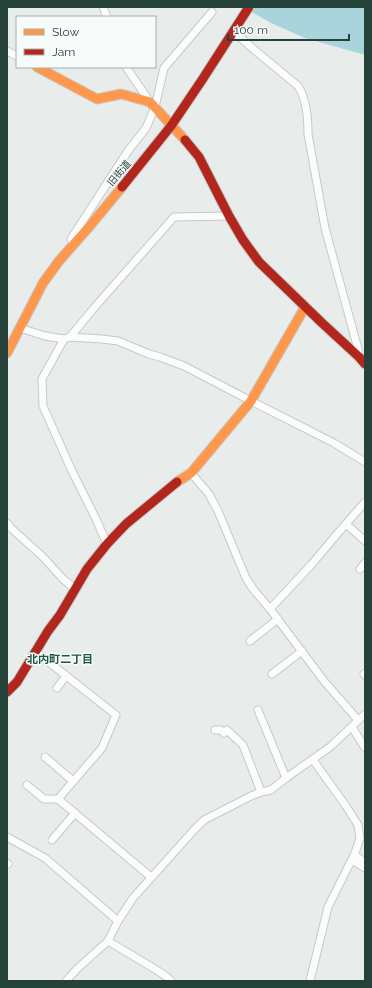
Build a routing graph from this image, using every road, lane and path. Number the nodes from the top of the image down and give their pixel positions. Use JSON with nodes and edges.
{"nodes":[{"id":1,"x":249,"y":7,"type":"edge"},
{"id":2,"x":212,"y":12,"type":"dead end"},
{"id":3,"x":235,"y":29,"type":"junction"},
{"id":4,"x":7,"y":51,"type":"edge"},
{"id":5,"x":16,"y":56,"type":"edge"},
{"id":6,"x":39,"y":68,"type":"edge"},
{"id":7,"x":127,"y":68,"type":"edge"},
{"id":8,"x":153,"y":104,"type":"junction"},
{"id":9,"x":171,"y":126,"type":"junction"},
{"id":10,"x":229,"y":216,"type":"junction"},
{"id":11,"x":72,"y":245,"type":"junction"},
{"id":12,"x":305,"y":307,"type":"junction"},
{"id":13,"x":20,"y":328,"type":"junction"},
{"id":14,"x":67,"y":338,"type":"junction"},
{"id":15,"x":7,"y":353,"type":"edge"},
{"id":16,"x":359,"y":357,"type":"junction"},
{"id":17,"x":365,"y":364,"type":"edge"},
{"id":18,"x":251,"y":401,"type":"junction"},
{"id":19,"x":365,"y":462,"type":"edge"},
{"id":20,"x":191,"y":473,"type":"junction"},
{"id":21,"x":365,"y":502,"type":"edge"},
{"id":22,"x":7,"y":522,"type":"edge"},
{"id":23,"x":346,"y":524,"type":"junction"},
{"id":24,"x":365,"y":541,"type":"edge"},
{"id":25,"x":107,"y":544,"type":"junction"},
{"id":26,"x":75,"y":589,"type":"junction"},
{"id":27,"x":270,"y":609,"type":"junction"},
{"id":28,"x":278,"y":619,"type":"junction"},
{"id":29,"x":250,"y":641,"type":"dead end"},
{"id":30,"x":36,"y":652,"type":"junction"},
{"id":31,"x":302,"y":652,"type":"junction"},
{"id":32,"x":272,"y":674,"type":"dead end"},
{"id":33,"x":66,"y":676,"type":"junction"},
{"id":34,"x":57,"y":688,"type":"dead end"},
{"id":35,"x":7,"y":692,"type":"edge"},
{"id":36,"x":258,"y":710,"type":"dead end"},
{"id":37,"x":365,"y":714,"type":"edge"},
{"id":38,"x":358,"y":720,"type":"junction"},
{"id":39,"x":352,"y":727,"type":"junction"},
{"id":40,"x":215,"y":730,"type":"dead end"},
{"id":41,"x":365,"y":748,"type":"edge"},
{"id":42,"x":45,"y":757,"type":"dead end"},
{"id":43,"x":313,"y":760,"type":"junction"},
{"id":44,"x":286,"y":778,"type":"junction"},
{"id":45,"x":73,"y":781,"type":"junction"},
{"id":46,"x":27,"y":785,"type":"dead end"},
{"id":47,"x":261,"y":792,"type":"junction"},
{"id":48,"x":58,"y":799,"type":"junction"},
{"id":49,"x":75,"y":813,"type":"junction"},
{"id":50,"x":7,"y":837,"type":"edge"},
{"id":51,"x":52,"y":840,"type":"dead end"},
{"id":52,"x":353,"y":858,"type":"junction"},
{"id":53,"x":365,"y":862,"type":"edge"},
{"id":54,"x":365,"y":868,"type":"edge"},
{"id":55,"x":152,"y":877,"type":"junction"},
{"id":56,"x":118,"y":921,"type":"junction"},
{"id":57,"x":108,"y":941,"type":"junction"},
{"id":58,"x":66,"y":981,"type":"edge"},
{"id":59,"x":171,"y":981,"type":"edge"},
{"id":60,"x":310,"y":981,"type":"edge"}],
"edges":[{"from":1,"to":3,"type":"street","name":"旧街道"},
{"from":2,"to":8,"type":"street"},
{"from":3,"to":9,"type":"street","name":"旧街道"},
{"from":3,"to":16,"type":"street"},
{"from":4,"to":5,"type":"street"},
{"from":6,"to":8,"type":"street"},
{"from":7,"to":8,"type":"street"},
{"from":8,"to":9,"type":"street"},
{"from":8,"to":11,"type":"street"},
{"from":9,"to":10,"type":"street"},
{"from":9,"to":11,"type":"street","name":"旧街道"},
{"from":10,"to":12,"type":"street"},
{"from":10,"to":14,"type":"street"},
{"from":11,"to":13,"type":"street","name":"旧街道"},
{"from":12,"to":16,"type":"street"},
{"from":12,"to":18,"type":"street"},
{"from":13,"to":14,"type":"street"},
{"from":13,"to":15,"type":"street","name":"旧街道"},
{"from":14,"to":18,"type":"street"},
{"from":14,"to":25,"type":"street"},
{"from":16,"to":17,"type":"street"},
{"from":18,"to":19,"type":"street"},
{"from":18,"to":20,"type":"street"},
{"from":20,"to":25,"type":"street"},
{"from":20,"to":27,"type":"street"},
{"from":21,"to":23,"type":"street"},
{"from":22,"to":26,"type":"street"},
{"from":23,"to":24,"type":"street"},
{"from":23,"to":27,"type":"street"},
{"from":25,"to":26,"type":"street"},
{"from":26,"to":30,"type":"street"},
{"from":27,"to":28,"type":"street"},
{"from":28,"to":29,"type":"street"},
{"from":28,"to":31,"type":"street"},
{"from":30,"to":33,"type":"street"},
{"from":30,"to":35,"type":"street"},
{"from":31,"to":32,"type":"street"},
{"from":31,"to":38,"type":"street"},
{"from":33,"to":34,"type":"street"},
{"from":33,"to":45,"type":"street"},
{"from":36,"to":44,"type":"street"},
{"from":37,"to":38,"type":"street"},
{"from":38,"to":39,"type":"street"},
{"from":39,"to":41,"type":"street"},
{"from":39,"to":43,"type":"street"},
{"from":40,"to":47,"type":"street"},
{"from":42,"to":45,"type":"street"},
{"from":43,"to":44,"type":"street"},
{"from":43,"to":52,"type":"street"},
{"from":44,"to":47,"type":"street"},
{"from":45,"to":48,"type":"street"},
{"from":46,"to":48,"type":"street"},
{"from":47,"to":55,"type":"street"},
{"from":48,"to":49,"type":"street"},
{"from":49,"to":51,"type":"street"},
{"from":49,"to":55,"type":"street"},
{"from":50,"to":56,"type":"street"},
{"from":52,"to":53,"type":"street"},
{"from":52,"to":54,"type":"street"},
{"from":52,"to":60,"type":"street"},
{"from":55,"to":56,"type":"street"},
{"from":56,"to":57,"type":"street"},
{"from":57,"to":58,"type":"street"},
{"from":57,"to":59,"type":"street"}]}
